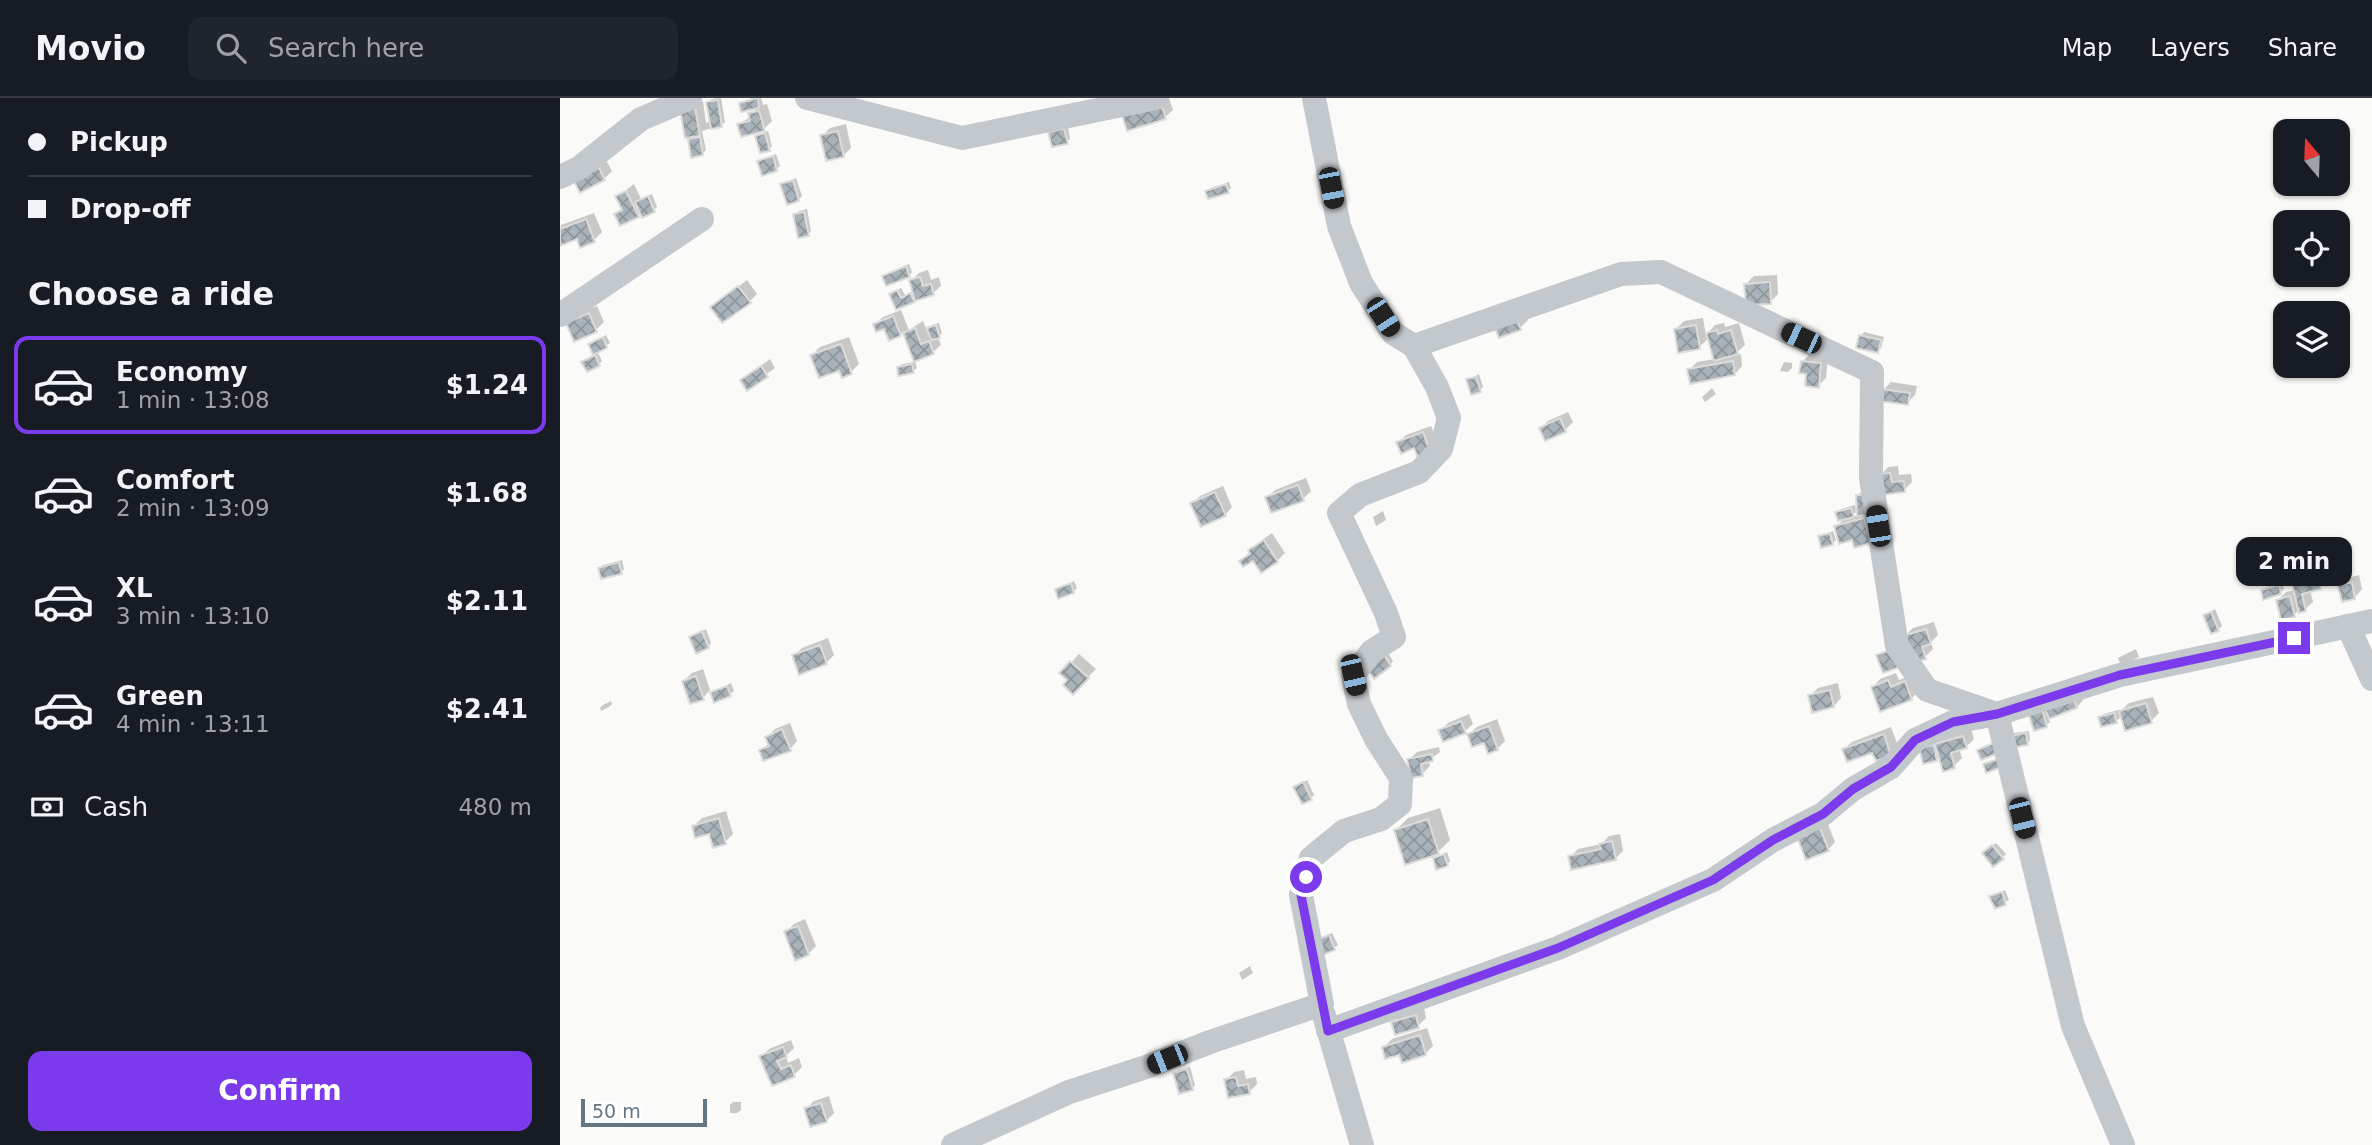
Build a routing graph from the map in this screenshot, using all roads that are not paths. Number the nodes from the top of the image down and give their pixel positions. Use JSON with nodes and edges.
{"nodes":[{"id":1,"x":690,"y":98,"type":"edge"},
{"id":2,"x":807,"y":98,"type":"edge"},
{"id":3,"x":1156,"y":98,"type":"edge"},
{"id":4,"x":1314,"y":98,"type":"edge"},
{"id":5,"x":560,"y":177,"type":"edge"},
{"id":6,"x":702,"y":219,"type":"dead end"},
{"id":7,"x":560,"y":315,"type":"edge"},
{"id":8,"x":1414,"y":345,"type":"junction"},
{"id":9,"x":2360,"y":624,"type":"edge"},
{"id":10,"x":2372,"y":679,"type":"edge"},
{"id":11,"x":1997,"y":714,"type":"junction"},
{"id":12,"x":1322,"y":1004,"type":"junction"},
{"id":13,"x":1328,"y":1031,"type":"junction"},
{"id":14,"x":953,"y":1145,"type":"edge"},
{"id":15,"x":1362,"y":1145,"type":"edge"},
{"id":16,"x":2123,"y":1145,"type":"edge"}],
"edges":[{"from":1,"to":5,"type":"street"},
{"from":2,"to":3,"type":"street"},
{"from":4,"to":8,"type":"street"},
{"from":6,"to":7,"type":"street"},
{"from":8,"to":11,"type":"street"},
{"from":8,"to":12,"type":"street"},
{"from":9,"to":10,"type":"street"},
{"from":9,"to":11,"type":"street"},
{"from":11,"to":13,"type":"street"},
{"from":11,"to":16,"type":"street"},
{"from":12,"to":13,"type":"street"},
{"from":12,"to":14,"type":"street"},
{"from":13,"to":15,"type":"street"}]}
